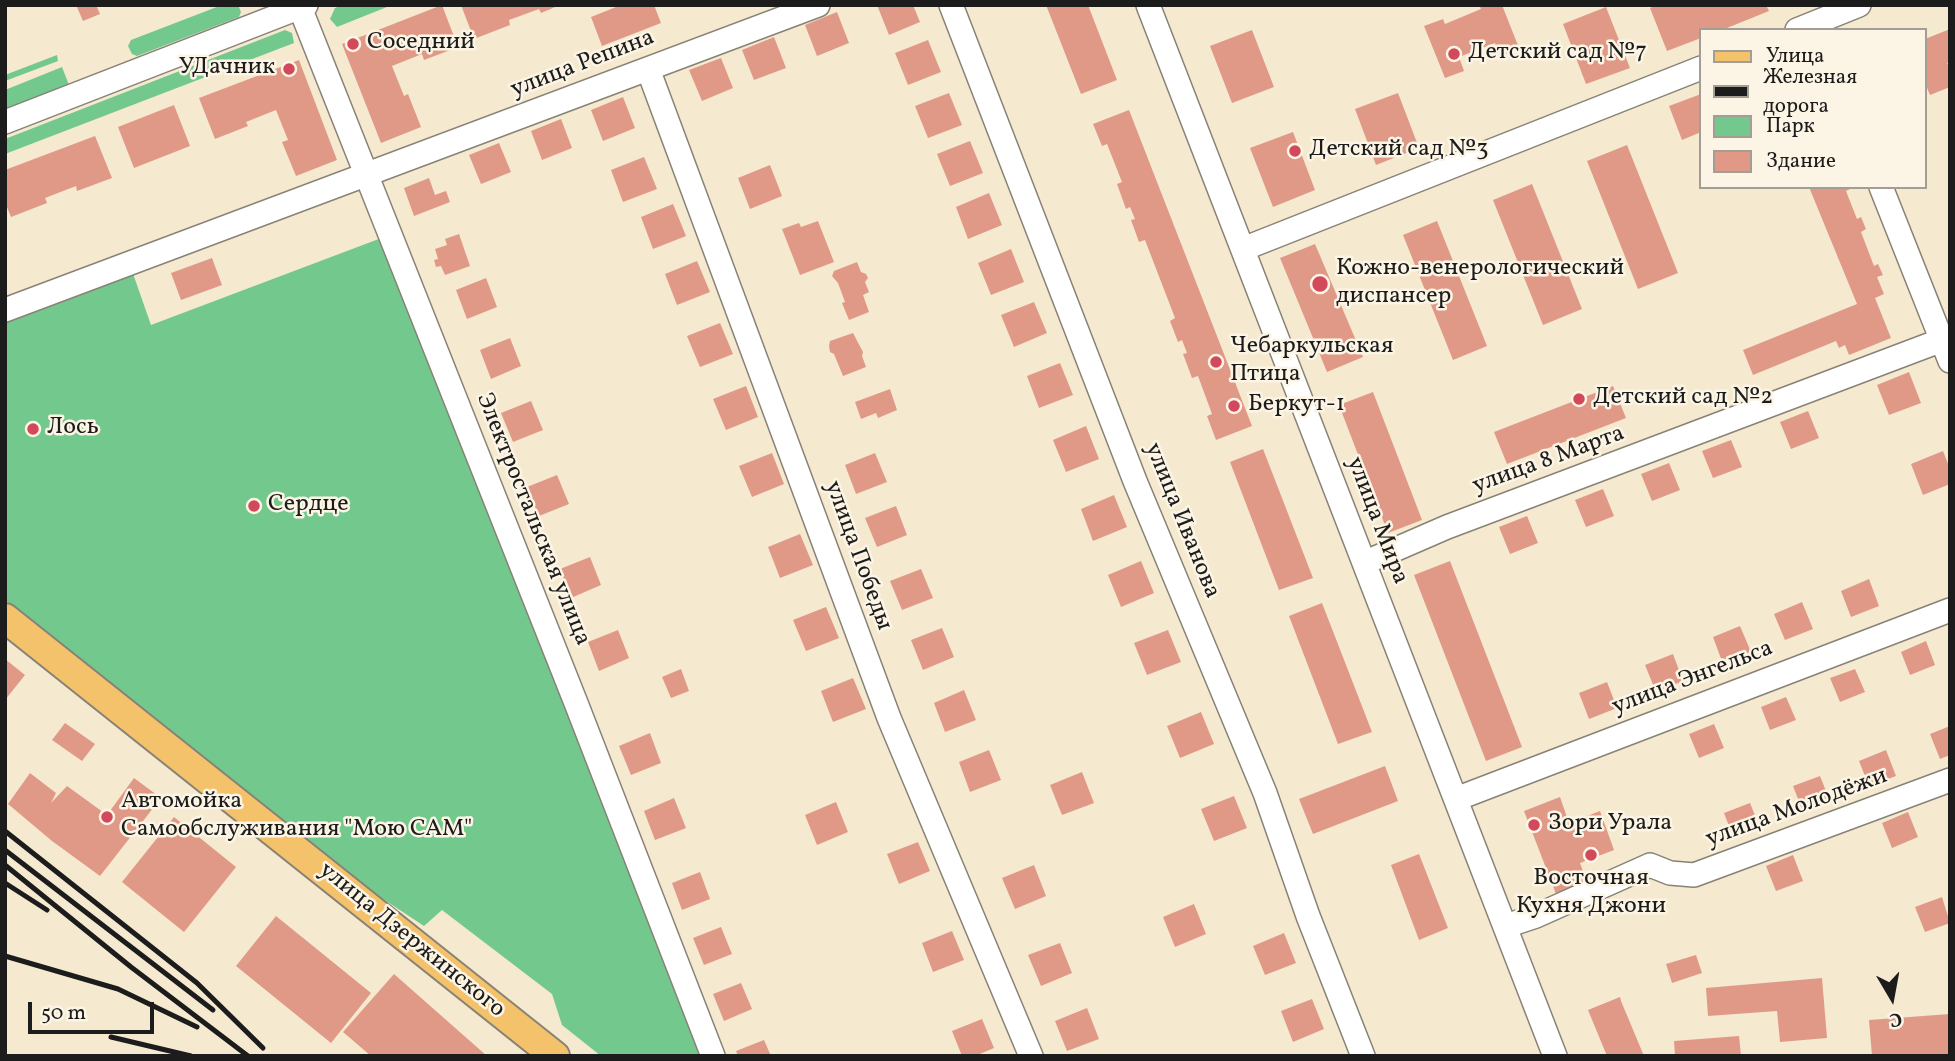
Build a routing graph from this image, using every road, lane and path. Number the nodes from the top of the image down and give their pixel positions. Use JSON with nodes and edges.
{"nodes":[{"id":1,"x":818,"y":5,"type":"edge"},
{"id":2,"x":951,"y":5,"type":"edge"},
{"id":3,"x":1148,"y":5,"type":"edge"},
{"id":4,"x":1859,"y":5,"type":"edge"},
{"id":5,"x":302,"y":6,"type":"edge"},
{"id":6,"x":1812,"y":22,"type":"edge"},
{"id":7,"x":1700,"y":68,"type":"edge"},
{"id":8,"x":648,"y":69,"type":"junction"},
{"id":9,"x":5,"y":122,"type":"edge"},
{"id":10,"x":366,"y":175,"type":"junction"},
{"id":11,"x":1882,"y":189,"type":"edge"},
{"id":12,"x":1242,"y":249,"type":"junction"},
{"id":13,"x":5,"y":310,"type":"edge"},
{"id":14,"x":1947,"y":346,"type":"edge"},
{"id":15,"x":1364,"y":563,"type":"junction"},
{"id":16,"x":1950,"y":610,"type":"edge"},
{"id":17,"x":5,"y":618,"type":"edge"},
{"id":18,"x":1950,"y":780,"type":"edge"},
{"id":19,"x":1456,"y":799,"type":"junction"},
{"id":20,"x":1506,"y":926,"type":"junction"},
{"id":21,"x":555,"y":1056,"type":"edge"},
{"id":22,"x":713,"y":1056,"type":"edge"},
{"id":23,"x":1031,"y":1056,"type":"edge"},
{"id":24,"x":1363,"y":1056,"type":"edge"},
{"id":25,"x":1555,"y":1056,"type":"edge"}],
"edges":[{"from":1,"to":8,"type":"street","name":"улица Репина"},
{"from":2,"to":24,"type":"street","name":"улица Иванова"},
{"from":3,"to":12,"type":"street","name":"улица Мира"},
{"from":4,"to":6,"type":"street"},
{"from":5,"to":9,"type":"street"},
{"from":5,"to":10,"type":"street","name":"Электростальская улица"},
{"from":7,"to":12,"type":"street"},
{"from":8,"to":10,"type":"street","name":"улица Репина"},
{"from":8,"to":23,"type":"street","name":"улица Победы"},
{"from":10,"to":13,"type":"street","name":"улица Репина"},
{"from":10,"to":22,"type":"street","name":"Электростальская улица"},
{"from":11,"to":14,"type":"street"},
{"from":12,"to":15,"type":"street","name":"улица Мира"},
{"from":14,"to":15,"type":"street","name":"улица 8 Марта"},
{"from":15,"to":19,"type":"street","name":"улица Мира"},
{"from":16,"to":19,"type":"street","name":"улица Энгельса"},
{"from":17,"to":21,"type":"main road","name":"улица Дзержинского"},
{"from":18,"to":20,"type":"street","name":"улица Молодёжи"},
{"from":19,"to":20,"type":"street","name":"улица Мира"},
{"from":20,"to":25,"type":"street","name":"улица Мира"}]}
